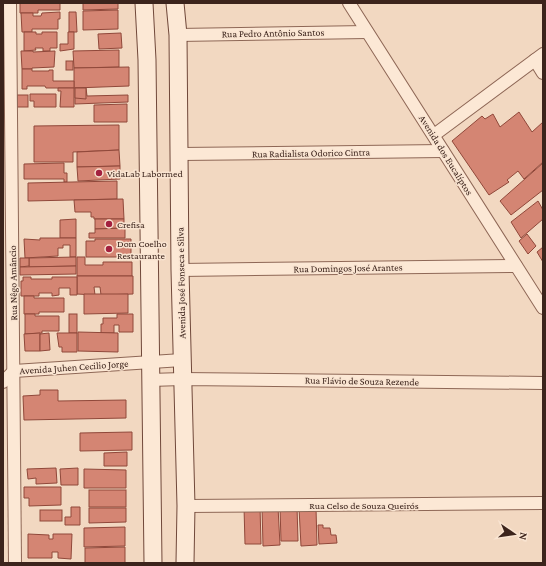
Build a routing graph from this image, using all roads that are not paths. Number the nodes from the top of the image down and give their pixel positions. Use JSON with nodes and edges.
{"nodes":[{"id":1,"x":10,"y":3,"type":"edge"},
{"id":2,"x":144,"y":3,"type":"edge"},
{"id":3,"x":175,"y":3,"type":"edge"},
{"id":4,"x":349,"y":3,"type":"edge"},
{"id":5,"x":367,"y":32,"type":"junction"},
{"id":6,"x":178,"y":35,"type":"junction"},
{"id":7,"x":539,"y":57,"type":"edge"},
{"id":8,"x":543,"y":73,"type":"edge"},
{"id":9,"x":434,"y":134,"type":"junction"},
{"id":10,"x":443,"y":151,"type":"junction"},
{"id":11,"x":180,"y":154,"type":"junction"},
{"id":12,"x":516,"y":266,"type":"junction"},
{"id":13,"x":180,"y":270,"type":"junction"},
{"id":14,"x":543,"y":308,"type":"edge"},
{"id":15,"x":182,"y":360,"type":"junction"},
{"id":16,"x":150,"y":362,"type":"junction"},
{"id":17,"x":14,"y":371,"type":"junction"},
{"id":18,"x":182,"y":379,"type":"junction"},
{"id":19,"x":150,"y":380,"type":"junction"},
{"id":20,"x":3,"y":382,"type":"edge"},
{"id":21,"x":543,"y":383,"type":"edge"},
{"id":22,"x":543,"y":504,"type":"edge"},
{"id":23,"x":186,"y":506,"type":"junction"},
{"id":24,"x":15,"y":563,"type":"edge"},
{"id":25,"x":153,"y":563,"type":"edge"},
{"id":26,"x":185,"y":563,"type":"edge"}],
"edges":[{"from":1,"to":17,"type":"street","name":"Rua Nêgo Amâncio"},
{"from":2,"to":16,"type":"main road"},
{"from":3,"to":6,"type":"main road","name":"Avenida José Fonseca e Silva"},
{"from":4,"to":5,"type":"street","name":"Avenida dos Eucalíptos"},
{"from":5,"to":6,"type":"street","name":"Rua Pedro Antônio Santos"},
{"from":5,"to":9,"type":"street","name":"Avenida dos Eucalíptos"},
{"from":6,"to":11,"type":"main road","name":"Avenida José Fonseca e Silva"},
{"from":7,"to":8,"type":"street"},
{"from":7,"to":9,"type":"street"},
{"from":9,"to":10,"type":"street","name":"Avenida dos Eucalíptos"},
{"from":10,"to":11,"type":"street","name":"Rua Radialista Odorico Cintra"},
{"from":10,"to":12,"type":"street","name":"Avenida dos Eucalíptos"},
{"from":11,"to":13,"type":"main road","name":"Avenida José Fonseca e Silva"},
{"from":12,"to":13,"type":"street","name":"Rua Domingos José Arantes"},
{"from":12,"to":14,"type":"street","name":"Avenida dos Eucalíptos"},
{"from":13,"to":15,"type":"main road","name":"Avenida José Fonseca e Silva"},
{"from":15,"to":16,"type":"street","name":"Avenida Juhen Cecilio Jorge"},
{"from":15,"to":18,"type":"main road","name":"Avenida José Fonseca e Silva"},
{"from":16,"to":17,"type":"street","name":"Avenida Juhen Cecilio Jorge"},
{"from":16,"to":19,"type":"main road"},
{"from":17,"to":20,"type":"street","name":"Avenida Juhen Cecilio Jorge"},
{"from":17,"to":24,"type":"street","name":"Rua Nêgo Amâncio"},
{"from":18,"to":19,"type":"street","name":"Rua Flávio de Souza Rezende"},
{"from":18,"to":21,"type":"street","name":"Rua Flávio de Souza Rezende"},
{"from":18,"to":23,"type":"main road","name":"Avenida José Fonseca e Silva"},
{"from":19,"to":25,"type":"main road"},
{"from":22,"to":23,"type":"street","name":"Rua Celso de Souza Queirós"},
{"from":23,"to":26,"type":"main road","name":"Avenida José Fonseca e Silva"}]}
